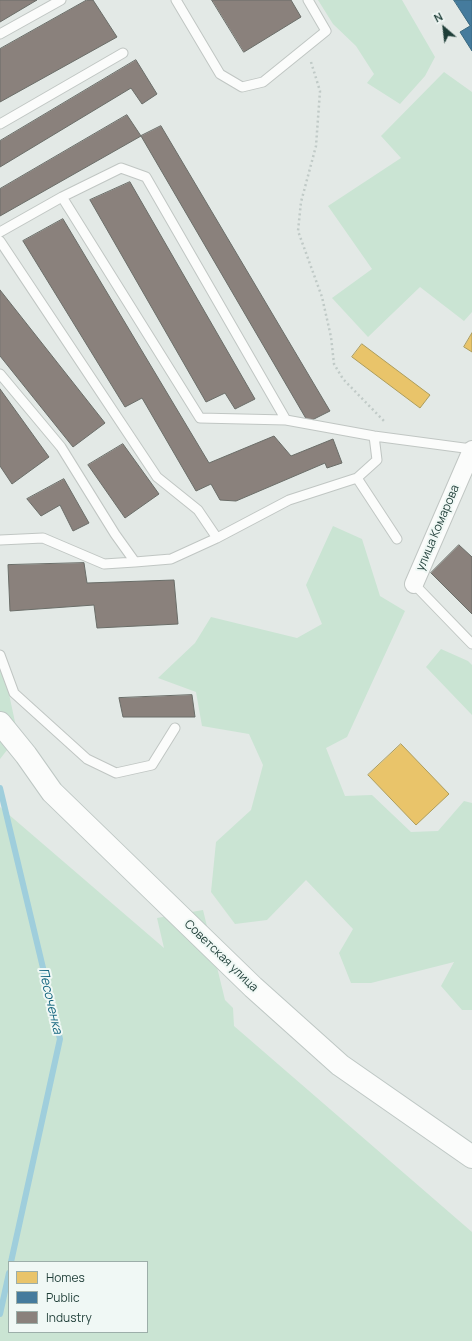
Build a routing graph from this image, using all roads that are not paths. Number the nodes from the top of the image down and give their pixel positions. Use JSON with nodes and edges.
{"nodes":[{"id":1,"x":61,"y":0,"type":"edge"},
{"id":2,"x":176,"y":0,"type":"edge"},
{"id":3,"x":308,"y":0,"type":"edge"},
{"id":4,"x":0,"y":34,"type":"edge"},
{"id":5,"x":123,"y":53,"type":"dead end"},
{"id":6,"x":0,"y":124,"type":"edge"},
{"id":7,"x":62,"y":197,"type":"junction"},
{"id":8,"x":0,"y":232,"type":"edge"},
{"id":9,"x":0,"y":241,"type":"edge"},
{"id":10,"x":0,"y":374,"type":"edge"},
{"id":11,"x":286,"y":420,"type":"junction"},
{"id":12,"x":374,"y":436,"type":"junction"},
{"id":13,"x":472,"y":449,"type":"edge"},
{"id":14,"x":357,"y":478,"type":"junction"},
{"id":15,"x":217,"y":538,"type":"junction"},
{"id":16,"x":397,"y":538,"type":"dead end"},
{"id":17,"x":0,"y":540,"type":"edge"},
{"id":18,"x":135,"y":562,"type":"junction"},
{"id":19,"x":414,"y":584,"type":"joint"},
{"id":20,"x":472,"y":644,"type":"edge"},
{"id":21,"x":0,"y":656,"type":"edge"},
{"id":22,"x":0,"y":723,"type":"edge"},
{"id":23,"x":175,"y":728,"type":"dead end"},
{"id":24,"x":472,"y":1157,"type":"edge"}],
"edges":[{"from":1,"to":4,"type":"lane"},
{"from":2,"to":3,"type":"lane"},
{"from":5,"to":6,"type":"lane"},
{"from":7,"to":8,"type":"lane"},
{"from":7,"to":11,"type":"lane"},
{"from":7,"to":11,"type":"lane"},
{"from":9,"to":15,"type":"lane"},
{"from":10,"to":18,"type":"lane"},
{"from":11,"to":12,"type":"lane"},
{"from":12,"to":13,"type":"lane"},
{"from":12,"to":14,"type":"lane"},
{"from":13,"to":19,"type":"street","name":"улица Комарова"},
{"from":14,"to":15,"type":"lane"},
{"from":14,"to":16,"type":"lane"},
{"from":15,"to":18,"type":"lane"},
{"from":17,"to":18,"type":"lane"},
{"from":19,"to":20,"type":"lane"},
{"from":21,"to":23,"type":"lane"},
{"from":22,"to":24,"type":"street","name":"Советская улица"}]}
